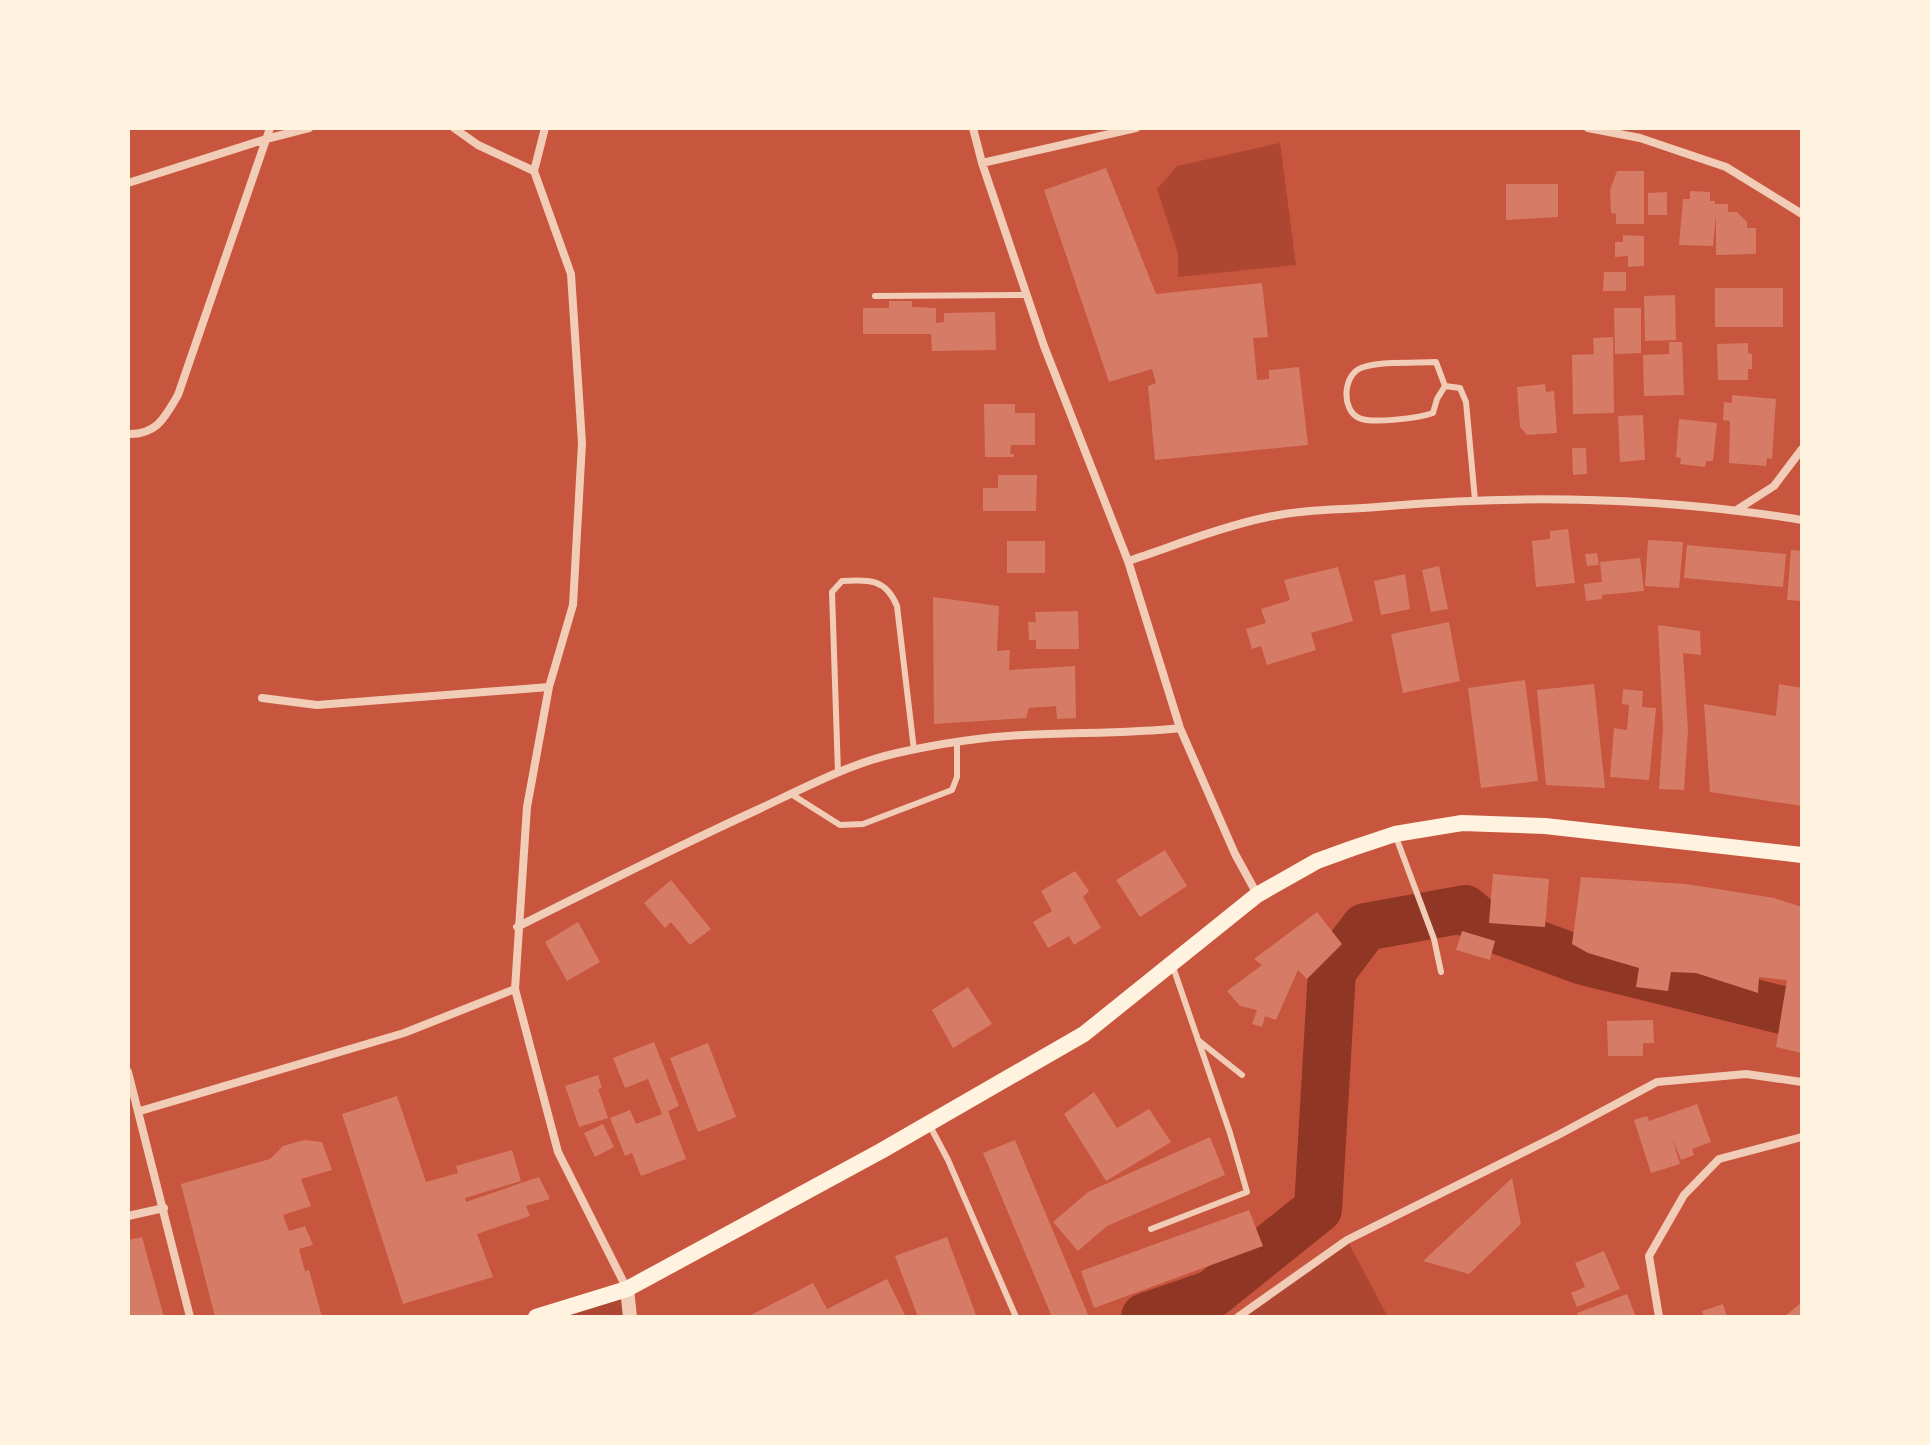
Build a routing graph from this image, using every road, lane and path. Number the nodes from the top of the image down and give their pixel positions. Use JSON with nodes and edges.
{"nodes":[{"id":1,"x":270,"y":128,"type":"edge"},
{"id":2,"x":309,"y":128,"type":"edge"},
{"id":3,"x":454,"y":128,"type":"edge"},
{"id":4,"x":545,"y":128,"type":"edge"},
{"id":5,"x":973,"y":128,"type":"edge"},
{"id":6,"x":1136,"y":128,"type":"edge"},
{"id":7,"x":1588,"y":128,"type":"edge"},
{"id":8,"x":266,"y":139,"type":"junction"},
{"id":9,"x":982,"y":163,"type":"junction"},
{"id":10,"x":534,"y":171,"type":"junction"},
{"id":11,"x":128,"y":183,"type":"edge"},
{"id":12,"x":1802,"y":214,"type":"edge"},
{"id":13,"x":1027,"y":295,"type":"junction"},
{"id":14,"x":875,"y":296,"type":"dead end"},
{"id":15,"x":1445,"y":386,"type":"junction"},
{"id":16,"x":128,"y":434,"type":"edge"},
{"id":17,"x":1802,"y":449,"type":"edge"},
{"id":18,"x":1475,"y":500,"type":"junction"},
{"id":19,"x":1738,"y":509,"type":"junction"},
{"id":20,"x":1802,"y":520,"type":"edge"},
{"id":21,"x":1128,"y":561,"type":"junction"},
{"id":22,"x":549,"y":687,"type":"junction"},
{"id":23,"x":262,"y":698,"type":"dead end"},
{"id":24,"x":1180,"y":728,"type":"junction"},
{"id":25,"x":957,"y":742,"type":"junction"},
{"id":26,"x":914,"y":750,"type":"junction"},
{"id":27,"x":838,"y":773,"type":"junction"},
{"id":28,"x":791,"y":794,"type":"junction"},
{"id":29,"x":1395,"y":834,"type":"junction"},
{"id":30,"x":1802,"y":855,"type":"edge"},
{"id":31,"x":1257,"y":895,"type":"junction"},
{"id":32,"x":517,"y":927,"type":"junction"},
{"id":33,"x":1171,"y":964,"type":"junction"},
{"id":34,"x":1441,"y":972,"type":"dead end"},
{"id":35,"x":515,"y":989,"type":"junction"},
{"id":36,"x":1198,"y":1040,"type":"junction"},
{"id":37,"x":128,"y":1072,"type":"edge"},
{"id":38,"x":1242,"y":1075,"type":"dead end"},
{"id":39,"x":1802,"y":1082,"type":"edge"},
{"id":40,"x":140,"y":1111,"type":"junction"},
{"id":41,"x":929,"y":1123,"type":"junction"},
{"id":42,"x":1802,"y":1137,"type":"edge"},
{"id":43,"x":164,"y":1208,"type":"junction"},
{"id":44,"x":128,"y":1216,"type":"edge"},
{"id":45,"x":1151,"y":1229,"type":"dead end"},
{"id":46,"x":627,"y":1289,"type":"junction"},
{"id":47,"x":190,"y":1317,"type":"edge"},
{"id":48,"x":536,"y":1317,"type":"edge"},
{"id":49,"x":630,"y":1317,"type":"edge"},
{"id":50,"x":1016,"y":1317,"type":"edge"},
{"id":51,"x":1238,"y":1317,"type":"edge"},
{"id":52,"x":1659,"y":1317,"type":"edge"}],
"edges":[{"from":1,"to":8,"type":"street"},
{"from":2,"to":8,"type":"street"},
{"from":3,"to":10,"type":"street"},
{"from":4,"to":10,"type":"street"},
{"from":5,"to":9,"type":"street"},
{"from":6,"to":9,"type":"street"},
{"from":7,"to":12,"type":"street"},
{"from":8,"to":11,"type":"street"},
{"from":8,"to":16,"type":"street"},
{"from":9,"to":13,"type":"street"},
{"from":10,"to":22,"type":"street"},
{"from":13,"to":14,"type":"lane"},
{"from":13,"to":21,"type":"street"},
{"from":15,"to":15,"type":"lane"},
{"from":15,"to":18,"type":"lane"},
{"from":17,"to":19,"type":"street"},
{"from":18,"to":19,"type":"street"},
{"from":18,"to":21,"type":"street"},
{"from":19,"to":20,"type":"street"},
{"from":21,"to":24,"type":"street"},
{"from":22,"to":23,"type":"street"},
{"from":22,"to":32,"type":"street"},
{"from":24,"to":25,"type":"street"},
{"from":24,"to":31,"type":"street"},
{"from":25,"to":26,"type":"street"},
{"from":25,"to":28,"type":"lane"},
{"from":26,"to":27,"type":"street"},
{"from":26,"to":27,"type":"lane"},
{"from":27,"to":28,"type":"street"},
{"from":28,"to":32,"type":"street"},
{"from":29,"to":30,"type":"main road"},
{"from":29,"to":31,"type":"main road"},
{"from":29,"to":34,"type":"lane"},
{"from":31,"to":33,"type":"main road"},
{"from":32,"to":35,"type":"street"},
{"from":33,"to":36,"type":"lane"},
{"from":33,"to":41,"type":"main road"},
{"from":35,"to":40,"type":"street"},
{"from":35,"to":46,"type":"street"},
{"from":36,"to":38,"type":"lane"},
{"from":36,"to":45,"type":"lane"},
{"from":37,"to":40,"type":"street"},
{"from":39,"to":51,"type":"street"},
{"from":40,"to":43,"type":"street"},
{"from":41,"to":46,"type":"main road"},
{"from":41,"to":50,"type":"lane"},
{"from":42,"to":52,"type":"street"},
{"from":43,"to":44,"type":"street"},
{"from":43,"to":47,"type":"street"},
{"from":46,"to":48,"type":"main road"},
{"from":46,"to":49,"type":"street"}]}
